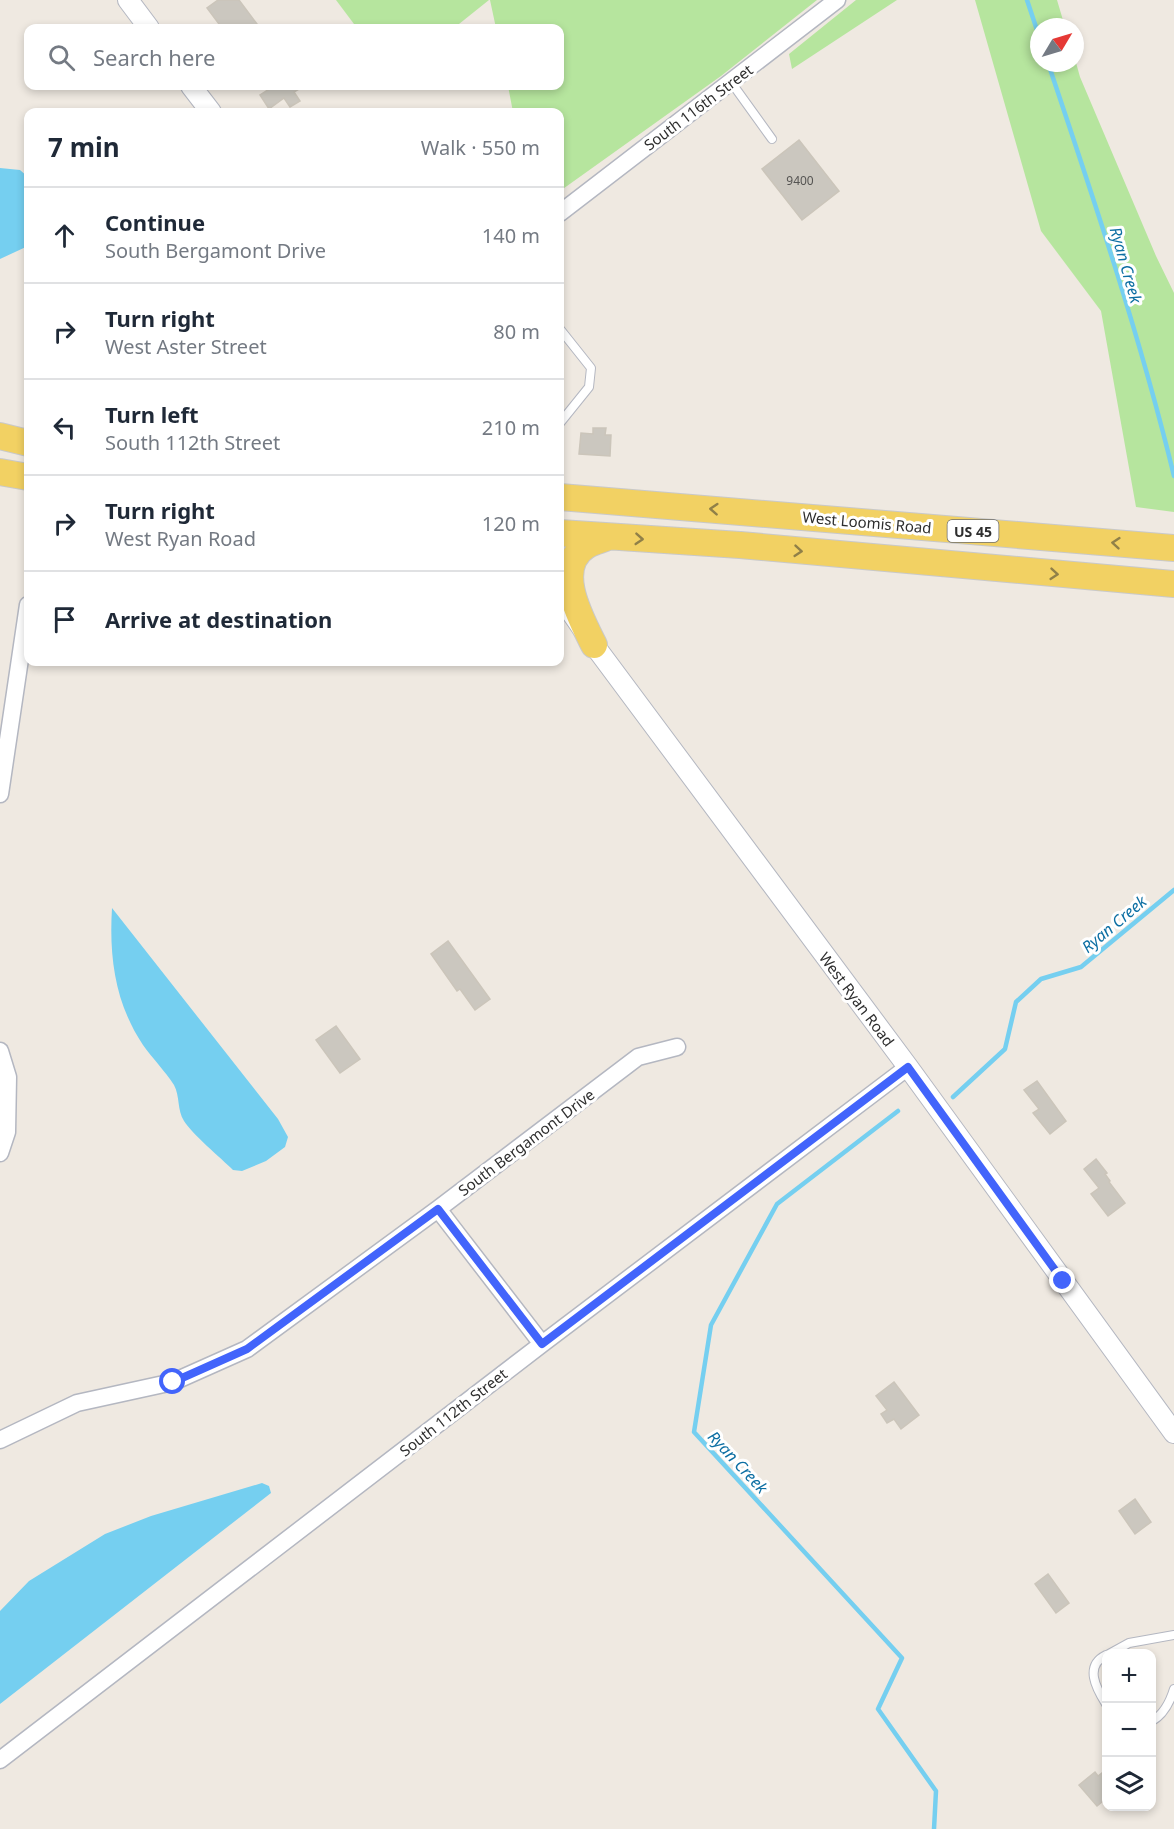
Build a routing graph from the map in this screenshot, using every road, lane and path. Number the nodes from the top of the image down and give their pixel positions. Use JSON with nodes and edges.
{"nodes":[{"id":1,"x":128,"y":0,"type":"edge"},
{"id":2,"x":837,"y":0,"type":"edge"},
{"id":3,"x":146,"y":24,"type":"edge"},
{"id":4,"x":731,"y":82,"type":"junction"},
{"id":5,"x":194,"y":90,"type":"edge"},
{"id":6,"x":208,"y":108,"type":"edge"},
{"id":7,"x":772,"y":139,"type":"dead end"},
{"id":8,"x":564,"y":210,"type":"edge"},
{"id":9,"x":564,"y":334,"type":"edge"},
{"id":10,"x":564,"y":418,"type":"edge"},
{"id":11,"x":0,"y":436,"type":"edge"},
{"id":12,"x":24,"y":441,"type":"edge"},
{"id":13,"x":0,"y":472,"type":"edge"},
{"id":14,"x":24,"y":476,"type":"edge"},
{"id":15,"x":564,"y":497,"type":"edge"},
{"id":16,"x":564,"y":533,"type":"edge"},
{"id":17,"x":998,"y":534,"type":"junction"},
{"id":18,"x":608,"y":537,"type":"junction"},
{"id":19,"x":1174,"y":548,"type":"edge"},
{"id":20,"x":996,"y":569,"type":"junction"},
{"id":21,"x":1174,"y":584,"type":"edge"},
{"id":22,"x":564,"y":602,"type":"edge"},
{"id":23,"x":24,"y":629,"type":"edge"},
{"id":24,"x":594,"y":645,"type":"junction"},
{"id":25,"x":4,"y":747,"type":"edge"},
{"id":26,"x":0,"y":794,"type":"edge"},
{"id":27,"x":677,"y":1047,"type":"dead end"},
{"id":28,"x":0,"y":1051,"type":"edge"},
{"id":29,"x":908,"y":1067,"type":"junction"},
{"id":30,"x":0,"y":1153,"type":"edge"},
{"id":31,"x":438,"y":1209,"type":"junction"},
{"id":32,"x":542,"y":1344,"type":"junction"},
{"id":33,"x":1174,"y":1433,"type":"edge"},
{"id":34,"x":0,"y":1440,"type":"edge"},
{"id":35,"x":1174,"y":1635,"type":"edge"},
{"id":36,"x":1118,"y":1649,"type":"edge"},
{"id":37,"x":1102,"y":1657,"type":"edge"},
{"id":38,"x":1174,"y":1689,"type":"edge"},
{"id":39,"x":1102,"y":1694,"type":"edge"},
{"id":40,"x":1156,"y":1719,"type":"edge"},
{"id":41,"x":0,"y":1760,"type":"edge"}],
"edges":[{"from":1,"to":3,"type":"street"},
{"from":2,"to":4,"type":"street","name":"South 116th Street"},
{"from":4,"to":7,"type":"lane"},
{"from":4,"to":8,"type":"street","name":"South 116th Street"},
{"from":5,"to":6,"type":"street"},
{"from":9,"to":10,"type":"lane"},
{"from":11,"to":12,"type":"main road"},
{"from":13,"to":14,"type":"main road"},
{"from":17,"to":15,"type":"main road","name":"West Loomis Road","number":"US 45","one_way":true},
{"from":16,"to":18,"type":"main road","number":"US 45"},
{"from":19,"to":17,"type":"main road","name":"West Loomis Road","number":"US 45","one_way":true},
{"from":17,"to":20,"type":"main road"},
{"from":18,"to":20,"type":"main road","number":"US 45","one_way":true},
{"from":18,"to":24,"type":"main road"},
{"from":20,"to":21,"type":"main road","number":"US 45","one_way":true},
{"from":22,"to":24,"type":"street","name":"West Ryan Road"},
{"from":23,"to":25,"type":"street"},
{"from":24,"to":29,"type":"street","name":"West Ryan Road"},
{"from":25,"to":26,"type":"street"},
{"from":27,"to":31,"type":"street","name":"South Bergamont Drive"},
{"from":28,"to":30,"type":"street"},
{"from":29,"to":32,"type":"street","name":"South 112th Street"},
{"from":29,"to":33,"type":"street","name":"West Ryan Road"},
{"from":31,"to":32,"type":"street"},
{"from":31,"to":34,"type":"street","name":"South Bergamont Drive"},
{"from":32,"to":41,"type":"street","name":"South 112th Street"},
{"from":35,"to":36,"type":"lane"},
{"from":37,"to":39,"type":"lane"},
{"from":38,"to":40,"type":"lane"}]}
